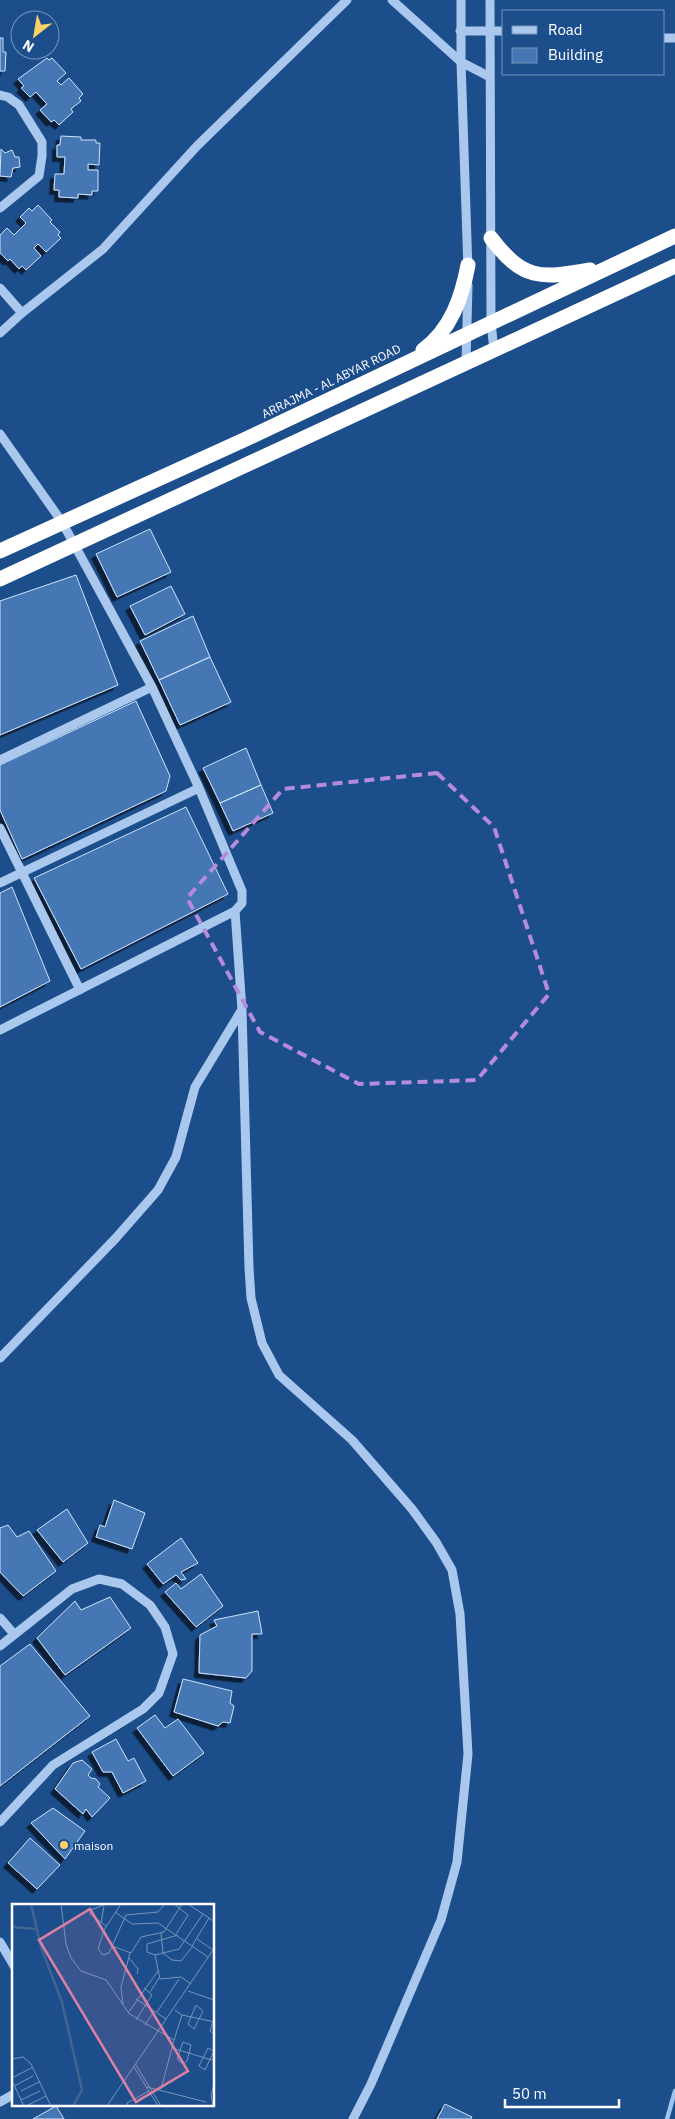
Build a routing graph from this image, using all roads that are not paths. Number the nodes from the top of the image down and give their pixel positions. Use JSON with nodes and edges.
{"nodes":[{"id":1,"x":347,"y":0,"type":"edge"},
{"id":2,"x":392,"y":0,"type":"edge"},
{"id":3,"x":461,"y":0,"type":"edge"},
{"id":4,"x":490,"y":0,"type":"edge"},
{"id":5,"x":460,"y":31,"type":"junction"},
{"id":6,"x":490,"y":31,"type":"junction"},
{"id":7,"x":502,"y":31,"type":"edge"},
{"id":8,"x":461,"y":62,"type":"junction"},
{"id":9,"x":490,"y":77,"type":"junction"},
{"id":10,"x":0,"y":95,"type":"edge"},
{"id":11,"x":0,"y":208,"type":"edge"},
{"id":12,"x":675,"y":236,"type":"edge"},
{"id":13,"x":490,"y":238,"type":"junction"},
{"id":14,"x":468,"y":265,"type":"junction"},
{"id":15,"x":611,"y":266,"type":"junction"},
{"id":16,"x":675,"y":266,"type":"edge"},
{"id":17,"x":0,"y":288,"type":"edge"},
{"id":18,"x":22,"y":313,"type":"junction"},
{"id":19,"x":491,"y":323,"type":"junction"},
{"id":20,"x":0,"y":332,"type":"edge"},
{"id":21,"x":468,"y":334,"type":"junction"},
{"id":22,"x":494,"y":350,"type":"junction"},
{"id":23,"x":408,"y":361,"type":"junction"},
{"id":24,"x":466,"y":362,"type":"junction"},
{"id":25,"x":0,"y":434,"type":"edge"},
{"id":26,"x":62,"y":522,"type":"junction"},
{"id":27,"x":74,"y":543,"type":"junction"},
{"id":28,"x":0,"y":551,"type":"edge"},
{"id":29,"x":0,"y":579,"type":"edge"},
{"id":30,"x":152,"y":687,"type":"junction"},
{"id":31,"x":0,"y":760,"type":"edge"},
{"id":32,"x":200,"y":788,"type":"junction"},
{"id":33,"x":0,"y":828,"type":"edge"},
{"id":34,"x":21,"y":873,"type":"junction"},
{"id":35,"x":0,"y":883,"type":"edge"},
{"id":36,"x":235,"y":911,"type":"junction"},
{"id":37,"x":80,"y":990,"type":"junction"},
{"id":38,"x":242,"y":1010,"type":"junction"},
{"id":39,"x":0,"y":1030,"type":"edge"},
{"id":40,"x":0,"y":1358,"type":"edge"},
{"id":41,"x":0,"y":1618,"type":"edge"},
{"id":42,"x":14,"y":1634,"type":"junction"},
{"id":43,"x":0,"y":1646,"type":"edge"},
{"id":44,"x":0,"y":1822,"type":"edge"},
{"id":45,"x":0,"y":1942,"type":"edge"},
{"id":46,"x":12,"y":1963,"type":"edge"},
{"id":47,"x":12,"y":2095,"type":"edge"},
{"id":48,"x":0,"y":2102,"type":"edge"},
{"id":49,"x":353,"y":2119,"type":"edge"}],
"edges":[{"from":1,"to":18,"type":"street"},
{"from":2,"to":8,"type":"street"},
{"from":3,"to":5,"type":"street"},
{"from":4,"to":6,"type":"street"},
{"from":5,"to":6,"type":"street"},
{"from":5,"to":8,"type":"street"},
{"from":6,"to":7,"type":"street"},
{"from":6,"to":9,"type":"street"},
{"from":8,"to":9,"type":"street"},
{"from":8,"to":14,"type":"street"},
{"from":9,"to":13,"type":"street"},
{"from":10,"to":11,"type":"street"},
{"from":12,"to":15,"type":"highway","name":"ARRAJMA - AL ABYAR ROAD"},
{"from":13,"to":15,"type":"highway"},
{"from":13,"to":19,"type":"street"},
{"from":14,"to":21,"type":"street"},
{"from":14,"to":23,"type":"highway"},
{"from":15,"to":19,"type":"highway","name":"ARRAJMA - AL ABYAR ROAD"},
{"from":16,"to":22,"type":"highway"},
{"from":17,"to":18,"type":"street"},
{"from":18,"to":20,"type":"street"},
{"from":19,"to":21,"type":"highway","name":"ARRAJMA - AL ABYAR ROAD"},
{"from":19,"to":22,"type":"street"},
{"from":21,"to":23,"type":"highway","name":"ARRAJMA - AL ABYAR ROAD"},
{"from":21,"to":24,"type":"street"},
{"from":22,"to":24,"type":"highway"},
{"from":23,"to":26,"type":"highway","name":"ARRAJMA - AL ABYAR ROAD"},
{"from":24,"to":27,"type":"highway"},
{"from":25,"to":26,"type":"street"},
{"from":26,"to":27,"type":"street"},
{"from":26,"to":28,"type":"highway","name":"ARRAJMA - AL ABYAR ROAD"},
{"from":27,"to":29,"type":"highway"},
{"from":27,"to":30,"type":"street"},
{"from":30,"to":31,"type":"street"},
{"from":30,"to":32,"type":"street"},
{"from":32,"to":34,"type":"street"},
{"from":32,"to":36,"type":"street"},
{"from":33,"to":34,"type":"street"},
{"from":34,"to":35,"type":"street"},
{"from":34,"to":37,"type":"street"},
{"from":36,"to":37,"type":"street"},
{"from":36,"to":38,"type":"street"},
{"from":37,"to":39,"type":"street"},
{"from":38,"to":40,"type":"street"},
{"from":38,"to":49,"type":"street"},
{"from":41,"to":42,"type":"street"},
{"from":42,"to":43,"type":"street"},
{"from":42,"to":44,"type":"street"},
{"from":45,"to":46,"type":"street"},
{"from":47,"to":48,"type":"street"}]}
